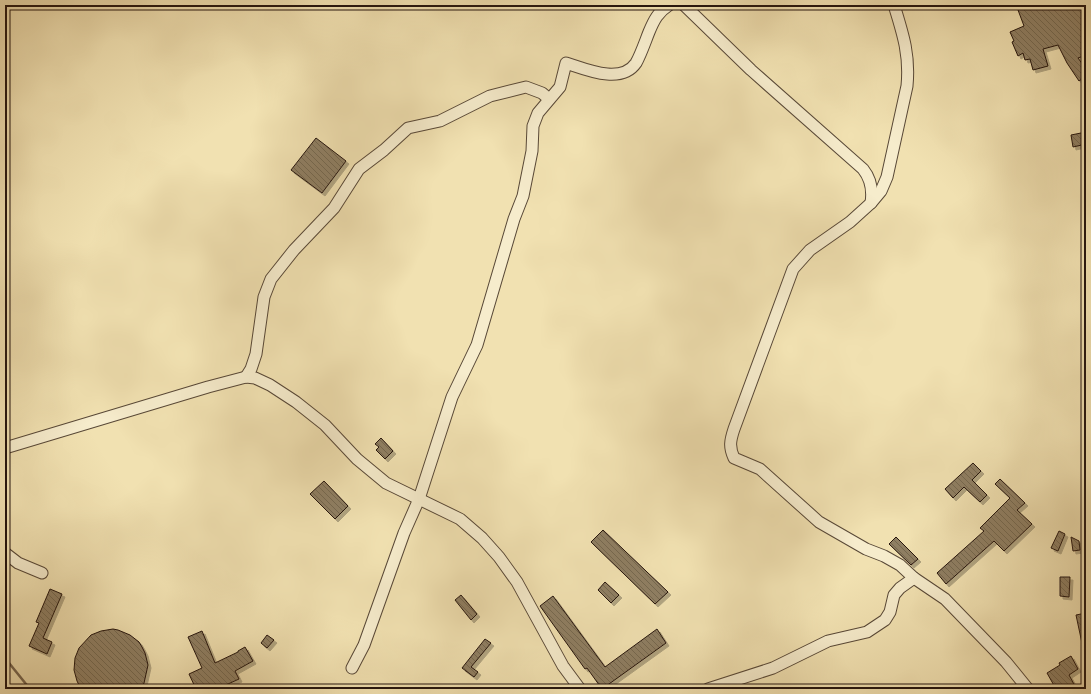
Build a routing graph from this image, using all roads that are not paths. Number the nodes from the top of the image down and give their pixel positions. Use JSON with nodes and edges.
{"nodes":[{"id":1,"x":669,"y":5,"type":"edge"},
{"id":2,"x":684,"y":5,"type":"edge"},
{"id":3,"x":894,"y":5,"type":"edge"},
{"id":4,"x":549,"y":99,"type":"junction"},
{"id":5,"x":871,"y":203,"type":"junction"},
{"id":6,"x":246,"y":376,"type":"junction"},
{"id":7,"x":5,"y":448,"type":"edge"},
{"id":8,"x":419,"y":498,"type":"junction"},
{"id":9,"x":5,"y":553,"type":"edge"},
{"id":10,"x":42,"y":573,"type":"dead end"},
{"id":11,"x":914,"y":578,"type":"junction"},
{"id":12,"x":352,"y":668,"type":"dead end"},
{"id":13,"x":580,"y":689,"type":"edge"},
{"id":14,"x":708,"y":689,"type":"edge"},
{"id":15,"x":1028,"y":689,"type":"edge"}],
"edges":[{"from":1,"to":4,"type":"street"},
{"from":2,"to":5,"type":"street"},
{"from":3,"to":5,"type":"street"},
{"from":4,"to":6,"type":"street"},
{"from":4,"to":8,"type":"street"},
{"from":5,"to":11,"type":"street"},
{"from":6,"to":7,"type":"street"},
{"from":6,"to":8,"type":"street"},
{"from":8,"to":12,"type":"street"},
{"from":8,"to":13,"type":"street"},
{"from":9,"to":10,"type":"street"},
{"from":11,"to":14,"type":"street"},
{"from":11,"to":15,"type":"street"}]}
